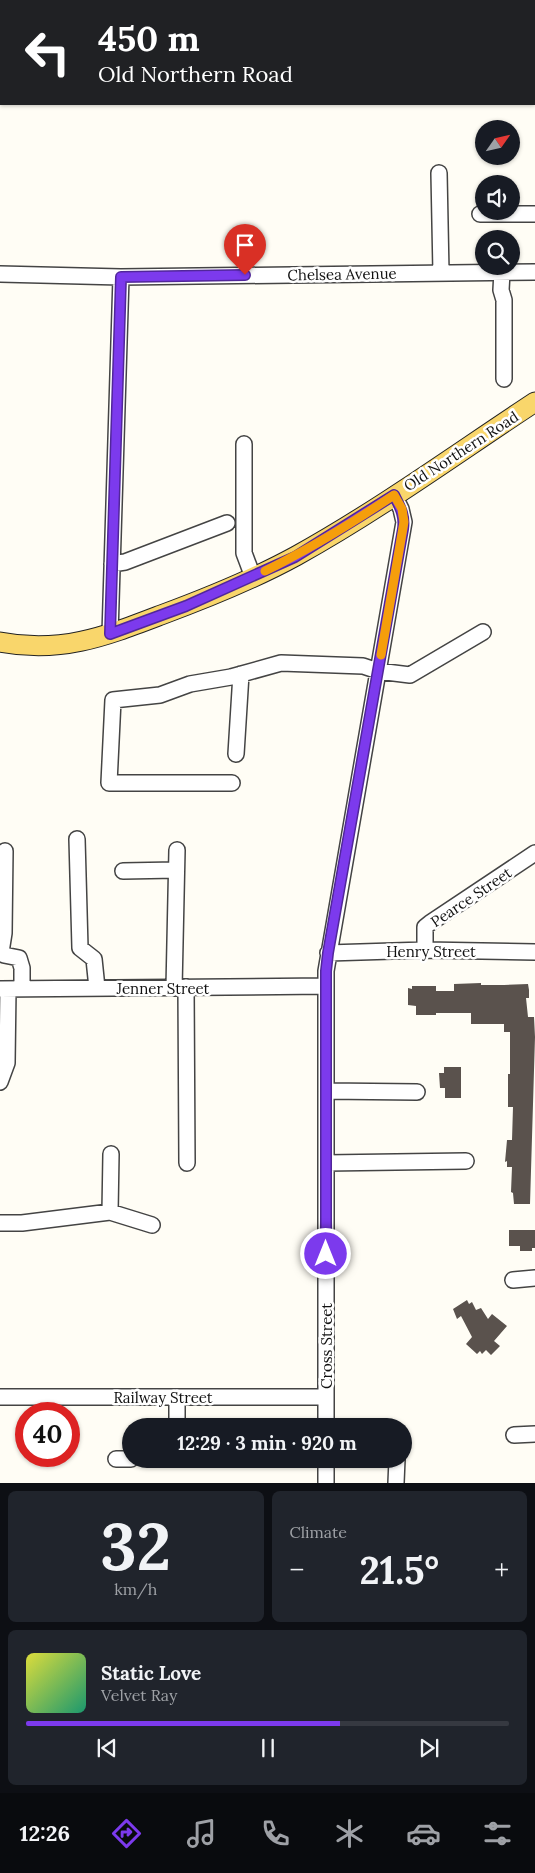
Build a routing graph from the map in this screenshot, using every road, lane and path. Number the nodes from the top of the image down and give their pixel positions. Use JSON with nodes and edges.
{"nodes":[{"id":1,"x":439,"y":173,"type":"dead end"},
{"id":2,"x":520,"y":214,"type":"edge"},
{"id":3,"x":535,"y":214,"type":"edge"},
{"id":4,"x":475,"y":272,"type":"edge"},
{"id":5,"x":520,"y":272,"type":"edge"},
{"id":6,"x":535,"y":272,"type":"edge"},
{"id":7,"x":441,"y":273,"type":"junction"},
{"id":8,"x":0,"y":274,"type":"edge"},
{"id":9,"x":502,"y":275,"type":"edge"},
{"id":10,"x":121,"y":277,"type":"junction"},
{"id":11,"x":504,"y":379,"type":"dead end"},
{"id":12,"x":535,"y":402,"type":"edge"},
{"id":13,"x":244,"y":444,"type":"dead end"},
{"id":14,"x":394,"y":495,"type":"junction"},
{"id":15,"x":227,"y":523,"type":"dead end"},
{"id":16,"x":112,"y":564,"type":"junction"},
{"id":17,"x":253,"y":577,"type":"junction"},
{"id":18,"x":483,"y":632,"type":"dead end"},
{"id":19,"x":110,"y":634,"type":"junction"},
{"id":20,"x":0,"y":642,"type":"edge"},
{"id":21,"x":378,"y":671,"type":"junction"},
{"id":22,"x":241,"y":674,"type":"junction"},
{"id":23,"x":236,"y":754,"type":"dead end"},
{"id":24,"x":232,"y":783,"type":"dead end"},
{"id":25,"x":77,"y":839,"type":"dead end"},
{"id":26,"x":177,"y":850,"type":"dead end"},
{"id":27,"x":5,"y":851,"type":"dead end"},
{"id":28,"x":535,"y":854,"type":"edge"},
{"id":29,"x":176,"y":870,"type":"junction"},
{"id":30,"x":123,"y":871,"type":"dead end"},
{"id":31,"x":424,"y":950,"type":"junction"},
{"id":32,"x":535,"y":952,"type":"edge"},
{"id":33,"x":328,"y":953,"type":"junction"},
{"id":34,"x":326,"y":986,"type":"junction"},
{"id":35,"x":97,"y":988,"type":"junction"},
{"id":36,"x":180,"y":988,"type":"junction"},
{"id":37,"x":10,"y":989,"type":"edge"},
{"id":38,"x":0,"y":1082,"type":"edge"},
{"id":39,"x":326,"y":1091,"type":"junction"},
{"id":40,"x":417,"y":1092,"type":"dead end"},
{"id":41,"x":111,"y":1154,"type":"dead end"},
{"id":42,"x":466,"y":1161,"type":"dead end"},
{"id":43,"x":188,"y":1163,"type":"dead end"},
{"id":44,"x":326,"y":1163,"type":"junction"},
{"id":45,"x":110,"y":1212,"type":"junction"},
{"id":46,"x":0,"y":1223,"type":"edge"},
{"id":47,"x":152,"y":1225,"type":"dead end"},
{"id":48,"x":535,"y":1278,"type":"edge"},
{"id":49,"x":513,"y":1280,"type":"dead end"},
{"id":50,"x":0,"y":1397,"type":"edge"},
{"id":51,"x":177,"y":1397,"type":"junction"},
{"id":52,"x":325,"y":1397,"type":"junction"},
{"id":53,"x":177,"y":1418,"type":"edge"},
{"id":54,"x":326,"y":1418,"type":"edge"},
{"id":55,"x":514,"y":1434,"type":"dead end"},
{"id":56,"x":535,"y":1434,"type":"edge"},
{"id":57,"x":326,"y":1468,"type":"edge"},
{"id":58,"x":397,"y":1468,"type":"edge"},
{"id":59,"x":326,"y":1483,"type":"edge"},
{"id":60,"x":396,"y":1483,"type":"edge"}],
"edges":[{"from":1,"to":7,"type":"street"},
{"from":2,"to":3,"type":"street"},
{"from":4,"to":7,"type":"street","name":"Chelsea Avenue"},
{"from":5,"to":6,"type":"street","name":"Chelsea Avenue"},
{"from":7,"to":10,"type":"street","name":"Chelsea Avenue"},
{"from":8,"to":10,"type":"street","name":"Chelsea Avenue"},
{"from":9,"to":11,"type":"street"},
{"from":10,"to":16,"type":"street"},
{"from":12,"to":14,"type":"main road","name":"Old Northern Road"},
{"from":13,"to":17,"type":"street"},
{"from":14,"to":17,"type":"main road","name":"Old Northern Road"},
{"from":14,"to":21,"type":"street","name":"Cross Street"},
{"from":15,"to":16,"type":"street"},
{"from":16,"to":19,"type":"street"},
{"from":17,"to":19,"type":"main road","name":"Old Northern Road"},
{"from":18,"to":21,"type":"street"},
{"from":19,"to":20,"type":"main road","name":"Old Northern Road"},
{"from":21,"to":22,"type":"street"},
{"from":21,"to":33,"type":"street","name":"Cross Street"},
{"from":22,"to":23,"type":"street"},
{"from":22,"to":24,"type":"street"},
{"from":25,"to":35,"type":"street"},
{"from":26,"to":29,"type":"street"},
{"from":27,"to":37,"type":"street"},
{"from":28,"to":31,"type":"street","name":"Pearce Street"},
{"from":29,"to":30,"type":"street"},
{"from":29,"to":36,"type":"street"},
{"from":31,"to":32,"type":"street","name":"Henry Street"},
{"from":31,"to":33,"type":"street","name":"Henry Street"},
{"from":33,"to":34,"type":"street","name":"Cross Street"},
{"from":34,"to":36,"type":"street","name":"Jenner Street"},
{"from":34,"to":39,"type":"street","name":"Cross Street"},
{"from":35,"to":36,"type":"street","name":"Jenner Street"},
{"from":35,"to":37,"type":"street","name":"Jenner Street"},
{"from":36,"to":43,"type":"street"},
{"from":37,"to":38,"type":"street"},
{"from":39,"to":40,"type":"street"},
{"from":39,"to":44,"type":"street","name":"Cross Street"},
{"from":41,"to":45,"type":"street"},
{"from":42,"to":44,"type":"street"},
{"from":44,"to":52,"type":"street","name":"Cross Street"},
{"from":45,"to":46,"type":"street"},
{"from":45,"to":47,"type":"street"},
{"from":48,"to":49,"type":"street"},
{"from":50,"to":51,"type":"street","name":"Railway Street"},
{"from":51,"to":52,"type":"street","name":"Railway Street"},
{"from":51,"to":53,"type":"street"},
{"from":52,"to":54,"type":"street","name":"Cross Street"},
{"from":55,"to":56,"type":"street"},
{"from":57,"to":59,"type":"street"},
{"from":58,"to":60,"type":"street"}]}
